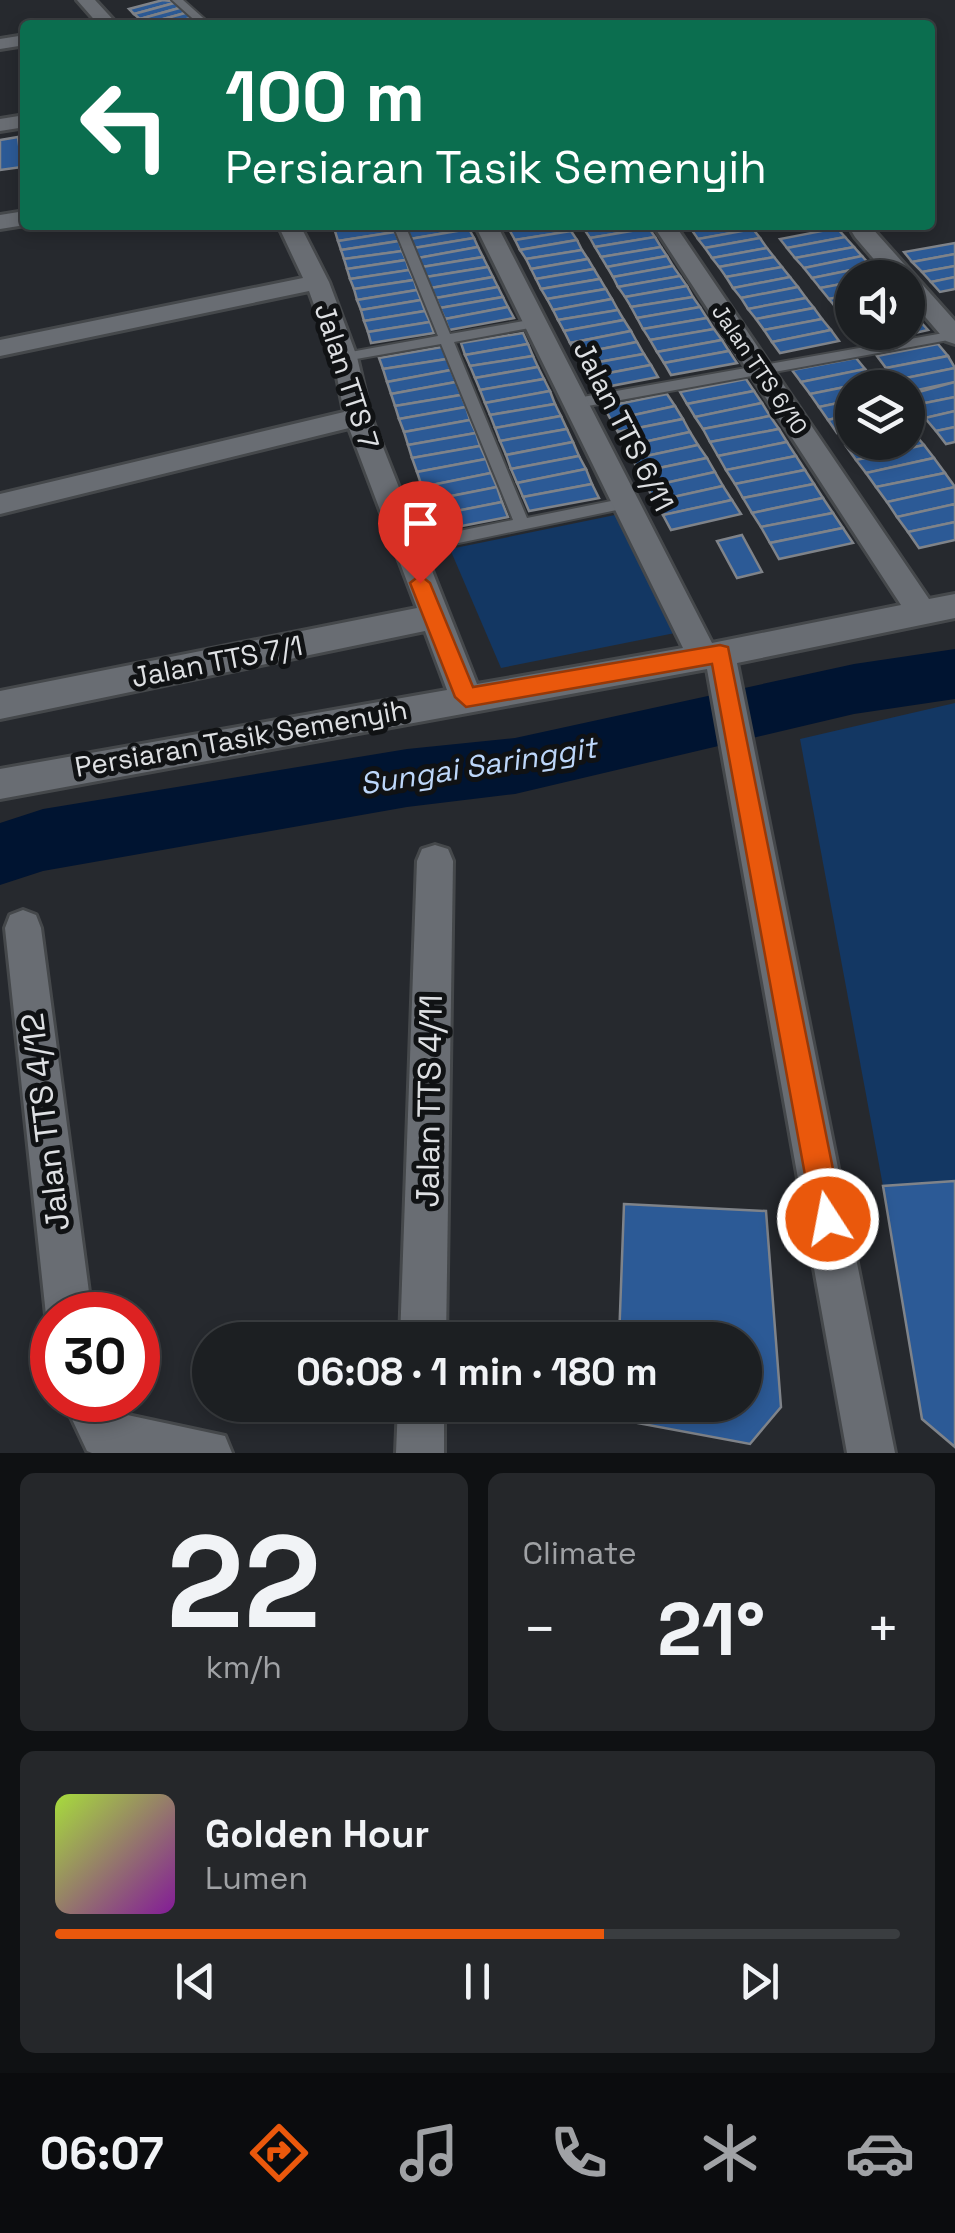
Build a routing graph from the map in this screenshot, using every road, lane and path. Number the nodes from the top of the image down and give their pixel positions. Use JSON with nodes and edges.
{"nodes":[{"id":1,"x":86,"y":0,"type":"edge"},
{"id":2,"x":177,"y":0,"type":"edge"},
{"id":3,"x":104,"y":20,"type":"edge"},
{"id":4,"x":200,"y":20,"type":"edge"},
{"id":5,"x":292,"y":230,"type":"edge"},
{"id":6,"x":401,"y":230,"type":"edge"},
{"id":7,"x":488,"y":230,"type":"edge"},
{"id":8,"x":667,"y":230,"type":"edge"},
{"id":9,"x":862,"y":232,"type":"dead end"},
{"id":10,"x":887,"y":260,"type":"edge"},
{"id":11,"x":317,"y":282,"type":"junction"},
{"id":12,"x":925,"y":302,"type":"edge"},
{"id":13,"x":535,"y":323,"type":"junction"},
{"id":14,"x":954,"y":335,"type":"edge"},
{"id":15,"x":446,"y":339,"type":"junction"},
{"id":16,"x":0,"y":348,"type":"edge"},
{"id":17,"x":344,"y":357,"type":"junction"},
{"id":18,"x":758,"y":367,"type":"junction"},
{"id":19,"x":576,"y":403,"type":"junction"},
{"id":20,"x":358,"y":417,"type":"junction"},
{"id":21,"x":626,"y":503,"type":"junction"},
{"id":22,"x":0,"y":504,"type":"edge"},
{"id":23,"x":522,"y":524,"type":"junction"},
{"id":24,"x":406,"y":548,"type":"junction"},
{"id":25,"x":955,"y":606,"type":"edge"},
{"id":26,"x":922,"y":613,"type":"junction"},
{"id":27,"x":434,"y":617,"type":"junction"},
{"id":28,"x":712,"y":655,"type":"junction"},
{"id":29,"x":466,"y":697,"type":"junction"},
{"id":30,"x":0,"y":706,"type":"edge"},
{"id":31,"x":0,"y":784,"type":"edge"},
{"id":32,"x":435,"y":861,"type":"dead end"},
{"id":33,"x":23,"y":928,"type":"dead end"},
{"id":34,"x":65,"y":1292,"type":"edge"},
{"id":35,"x":423,"y":1322,"type":"edge"},
{"id":36,"x":98,"y":1422,"type":"edge"},
{"id":37,"x":421,"y":1422,"type":"edge"},
{"id":38,"x":208,"y":1453,"type":"edge"},
{"id":39,"x":420,"y":1453,"type":"edge"},
{"id":40,"x":871,"y":1453,"type":"edge"}],
"edges":[{"from":1,"to":3,"type":"street"},
{"from":2,"to":4,"type":"lane"},
{"from":5,"to":11,"type":"street","name":"Jalan TTS 7"},
{"from":6,"to":15,"type":"lane"},
{"from":7,"to":13,"type":"street","name":"Jalan TTS 6/11"},
{"from":8,"to":18,"type":"street","name":"Jalan TTS 6/10"},
{"from":9,"to":10,"type":"street"},
{"from":11,"to":16,"type":"street"},
{"from":11,"to":17,"type":"street","name":"Jalan TTS 7"},
{"from":12,"to":14,"type":"street"},
{"from":13,"to":15,"type":"lane"},
{"from":13,"to":19,"type":"street","name":"Jalan TTS 6/11"},
{"from":14,"to":18,"type":"lane"},
{"from":15,"to":17,"type":"lane"},
{"from":15,"to":23,"type":"lane"},
{"from":17,"to":20,"type":"street","name":"Jalan TTS 7"},
{"from":18,"to":19,"type":"lane"},
{"from":18,"to":26,"type":"street","name":"Jalan TTS 6/10"},
{"from":19,"to":21,"type":"street","name":"Jalan TTS 6/11"},
{"from":20,"to":22,"type":"street"},
{"from":20,"to":24,"type":"street","name":"Jalan TTS 7"},
{"from":21,"to":23,"type":"lane"},
{"from":21,"to":28,"type":"street","name":"Jalan TTS 6/11"},
{"from":23,"to":24,"type":"lane"},
{"from":24,"to":27,"type":"street","name":"Jalan TTS 7"},
{"from":25,"to":26,"type":"street","name":"Persiaran Tasik Semenyih"},
{"from":26,"to":28,"type":"street","name":"Persiaran Tasik Semenyih"},
{"from":27,"to":29,"type":"street","name":"Jalan TTS 7"},
{"from":27,"to":30,"type":"street","name":"Jalan TTS 7/1"},
{"from":28,"to":29,"type":"street","name":"Persiaran Tasik Semenyih"},
{"from":28,"to":40,"type":"street","name":"Jalan TTS 6/11"},
{"from":29,"to":31,"type":"street","name":"Persiaran Tasik Semenyih"},
{"from":32,"to":35,"type":"street","name":"Jalan TTS 4/11"},
{"from":33,"to":34,"type":"street","name":"Jalan TTS 4/12"},
{"from":36,"to":38,"type":"street"},
{"from":37,"to":39,"type":"street"}]}
